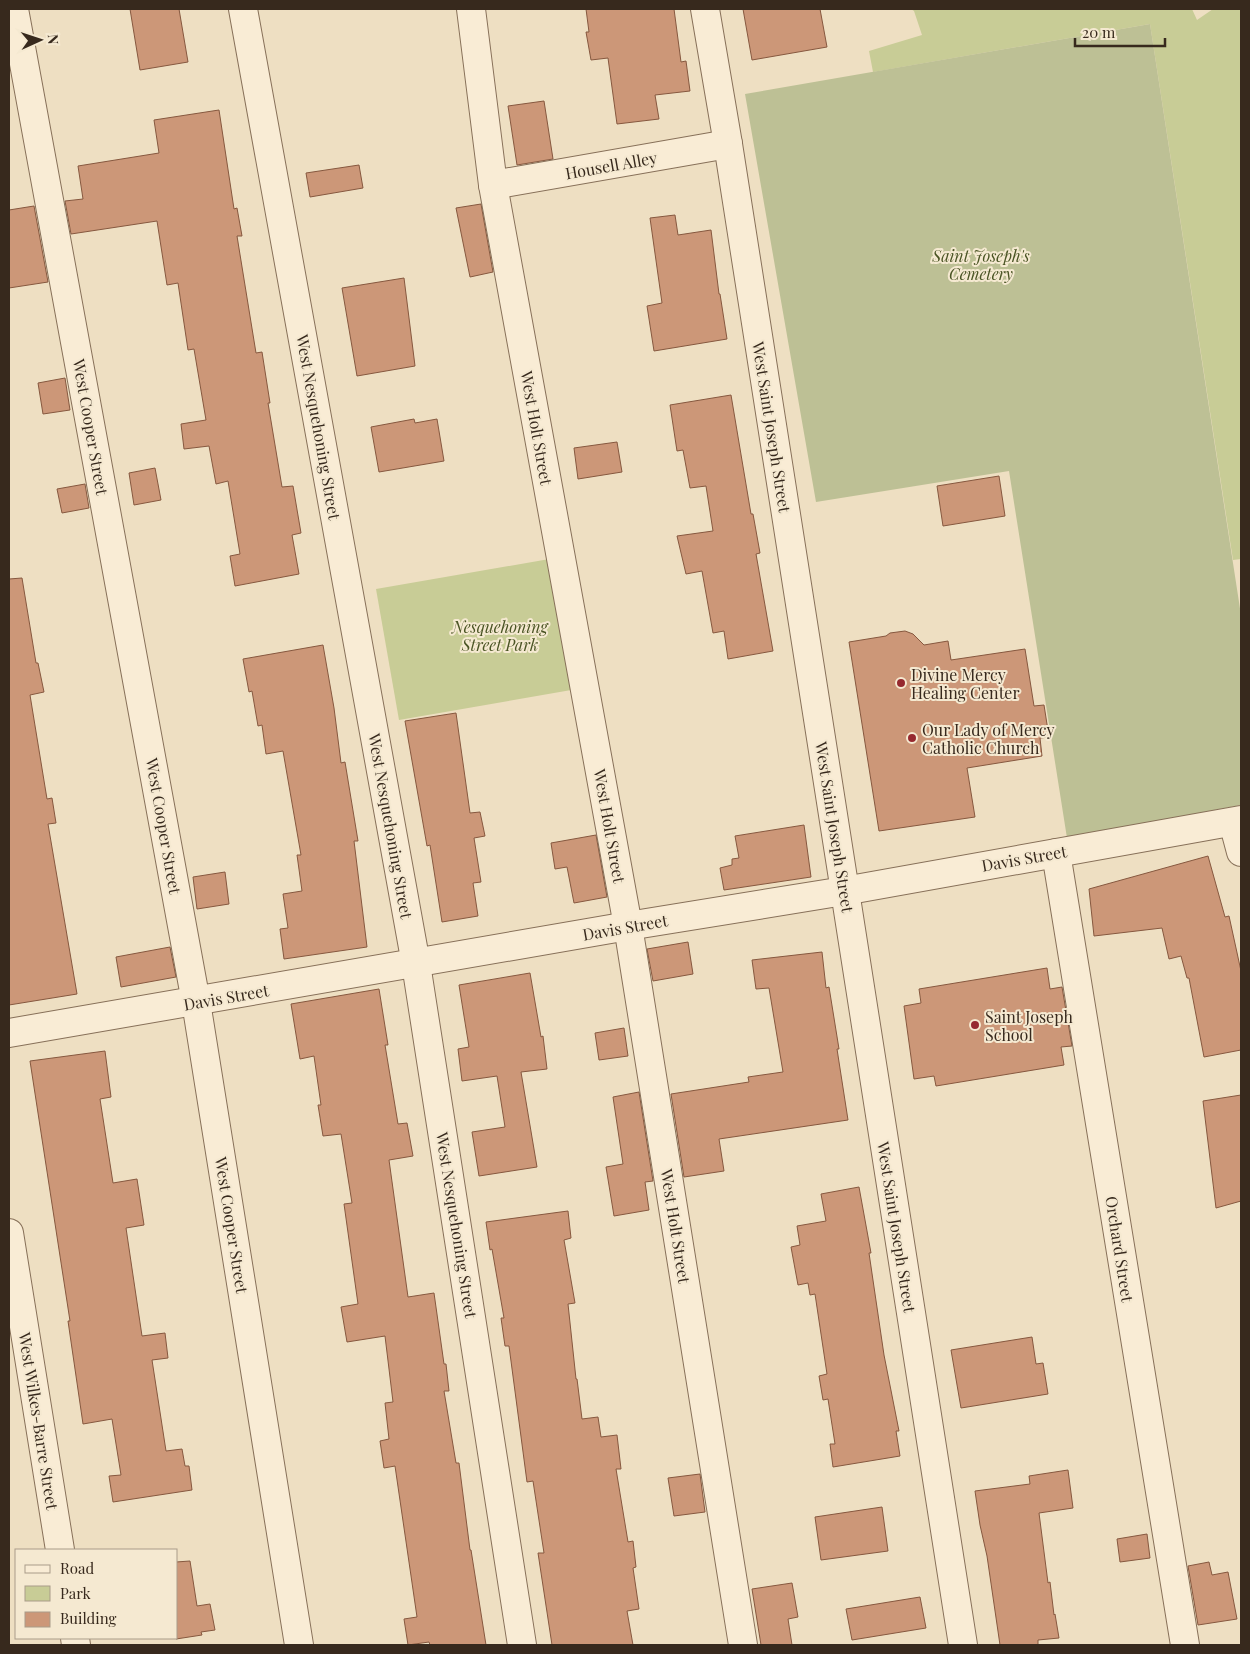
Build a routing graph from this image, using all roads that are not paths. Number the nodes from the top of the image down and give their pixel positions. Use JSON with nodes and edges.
{"nodes":[{"id":1,"x":14,"y":9,"type":"edge"},
{"id":2,"x":243,"y":9,"type":"edge"},
{"id":3,"x":471,"y":9,"type":"edge"},
{"id":4,"x":705,"y":9,"type":"edge"},
{"id":5,"x":728,"y":144,"type":"junction"},
{"id":6,"x":493,"y":186,"type":"junction"},
{"id":7,"x":1237,"y":821,"type":"edge"},
{"id":8,"x":1241,"y":852,"type":"edge"},
{"id":9,"x":1056,"y":853,"type":"junction"},
{"id":10,"x":844,"y":891,"type":"junction"},
{"id":11,"x":628,"y":926,"type":"junction"},
{"id":12,"x":416,"y":964,"type":"junction"},
{"id":13,"x":196,"y":1002,"type":"junction"},
{"id":14,"x":9,"y":1033,"type":"edge"},
{"id":15,"x":9,"y":1233,"type":"edge"},
{"id":16,"x":60,"y":1549,"type":"edge"},
{"id":17,"x":299,"y":1645,"type":"edge"},
{"id":18,"x":522,"y":1645,"type":"edge"},
{"id":19,"x":743,"y":1645,"type":"edge"},
{"id":20,"x":963,"y":1645,"type":"edge"},
{"id":21,"x":1185,"y":1645,"type":"edge"}],
"edges":[{"from":1,"to":13,"type":"street","name":"West Cooper Street"},
{"from":2,"to":12,"type":"street","name":"West Nesquehoning Street"},
{"from":3,"to":6,"type":"street","name":"West Holt Street"},
{"from":4,"to":5,"type":"street","name":"West Saint Joseph Street"},
{"from":5,"to":6,"type":"street","name":"Housell Alley"},
{"from":5,"to":10,"type":"street","name":"West Saint Joseph Street"},
{"from":6,"to":11,"type":"street","name":"West Holt Street"},
{"from":7,"to":8,"type":"street"},
{"from":7,"to":9,"type":"street","name":"Davis Street"},
{"from":9,"to":10,"type":"street","name":"Davis Street"},
{"from":9,"to":21,"type":"street","name":"Orchard Street"},
{"from":10,"to":11,"type":"street","name":"Davis Street"},
{"from":10,"to":20,"type":"street","name":"West Saint Joseph Street"},
{"from":11,"to":12,"type":"street","name":"Davis Street"},
{"from":11,"to":19,"type":"street","name":"West Holt Street"},
{"from":12,"to":13,"type":"street","name":"Davis Street"},
{"from":12,"to":18,"type":"street","name":"West Nesquehoning Street"},
{"from":13,"to":14,"type":"street","name":"Davis Street"},
{"from":13,"to":17,"type":"street","name":"West Cooper Street"},
{"from":15,"to":16,"type":"street","name":"West Wilkes-Barre Street"}]}
